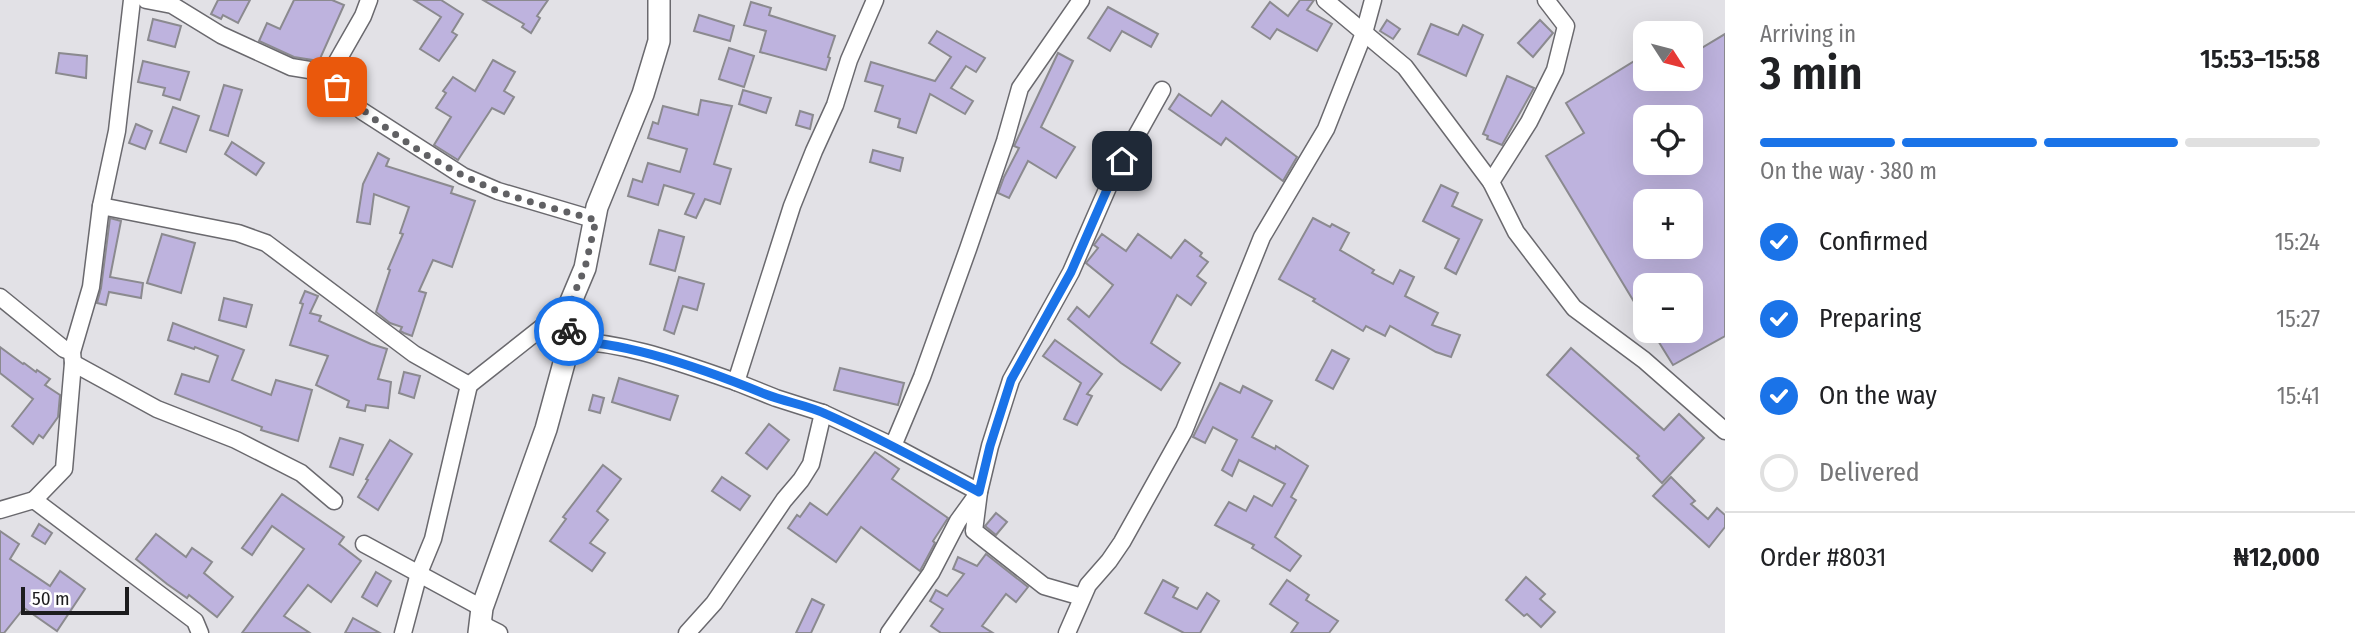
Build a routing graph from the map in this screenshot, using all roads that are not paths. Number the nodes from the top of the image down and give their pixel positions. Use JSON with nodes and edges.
{"nodes":[{"id":1,"x":132,"y":0,"type":"edge"},
{"id":2,"x":146,"y":0,"type":"edge"},
{"id":3,"x":369,"y":0,"type":"edge"},
{"id":4,"x":659,"y":0,"type":"edge"},
{"id":5,"x":874,"y":0,"type":"edge"},
{"id":6,"x":1081,"y":0,"type":"edge"},
{"id":7,"x":1325,"y":0,"type":"edge"},
{"id":8,"x":1373,"y":0,"type":"edge"},
{"id":9,"x":1546,"y":0,"type":"edge"},
{"id":10,"x":1364,"y":33,"type":"junction"},
{"id":11,"x":334,"y":74,"type":"junction"},
{"id":12,"x":1162,"y":90,"type":"dead end"},
{"id":13,"x":1492,"y":181,"type":"junction"},
{"id":14,"x":101,"y":206,"type":"junction"},
{"id":15,"x":596,"y":220,"type":"junction"},
{"id":16,"x":0,"y":297,"type":"edge"},
{"id":17,"x":569,"y":306,"type":"junction"},
{"id":18,"x":569,"y":341,"type":"junction"},
{"id":19,"x":73,"y":357,"type":"junction"},
{"id":20,"x":736,"y":383,"type":"junction"},
{"id":21,"x":469,"y":385,"type":"junction"},
{"id":22,"x":823,"y":413,"type":"junction"},
{"id":23,"x":1725,"y":431,"type":"edge"},
{"id":24,"x":893,"y":446,"type":"junction"},
{"id":25,"x":979,"y":492,"type":"junction"},
{"id":26,"x":34,"y":500,"type":"junction"},
{"id":27,"x":334,"y":501,"type":"dead end"},
{"id":28,"x":0,"y":510,"type":"edge"},
{"id":29,"x":364,"y":544,"type":"dead end"},
{"id":30,"x":419,"y":573,"type":"junction"},
{"id":31,"x":1082,"y":597,"type":"junction"},
{"id":32,"x":481,"y":620,"type":"edge"},
{"id":33,"x":200,"y":633,"type":"edge"},
{"id":34,"x":403,"y":633,"type":"edge"},
{"id":35,"x":499,"y":633,"type":"edge"},
{"id":36,"x":688,"y":633,"type":"edge"},
{"id":37,"x":889,"y":633,"type":"edge"},
{"id":38,"x":1067,"y":633,"type":"edge"}],
"edges":[{"from":1,"to":14,"type":"street"},
{"from":2,"to":11,"type":"street"},
{"from":3,"to":11,"type":"street"},
{"from":4,"to":15,"type":"street"},
{"from":5,"to":20,"type":"street"},
{"from":6,"to":24,"type":"street"},
{"from":7,"to":10,"type":"street"},
{"from":8,"to":10,"type":"street"},
{"from":9,"to":13,"type":"street"},
{"from":10,"to":13,"type":"street"},
{"from":10,"to":31,"type":"street"},
{"from":11,"to":15,"type":"street"},
{"from":12,"to":25,"type":"street"},
{"from":13,"to":23,"type":"street"},
{"from":14,"to":19,"type":"street"},
{"from":14,"to":21,"type":"street"},
{"from":15,"to":17,"type":"street"},
{"from":16,"to":19,"type":"street"},
{"from":17,"to":18,"type":"street"},
{"from":17,"to":21,"type":"street"},
{"from":18,"to":20,"type":"street"},
{"from":18,"to":32,"type":"street"},
{"from":19,"to":26,"type":"street"},
{"from":19,"to":27,"type":"street"},
{"from":20,"to":22,"type":"street"},
{"from":21,"to":30,"type":"street"},
{"from":22,"to":24,"type":"street"},
{"from":22,"to":36,"type":"street"},
{"from":24,"to":25,"type":"street"},
{"from":25,"to":31,"type":"street"},
{"from":25,"to":37,"type":"street"},
{"from":26,"to":28,"type":"street"},
{"from":26,"to":33,"type":"street"},
{"from":29,"to":30,"type":"street"},
{"from":30,"to":32,"type":"street"},
{"from":30,"to":34,"type":"street"},
{"from":31,"to":38,"type":"street"},
{"from":32,"to":35,"type":"street"}]}
